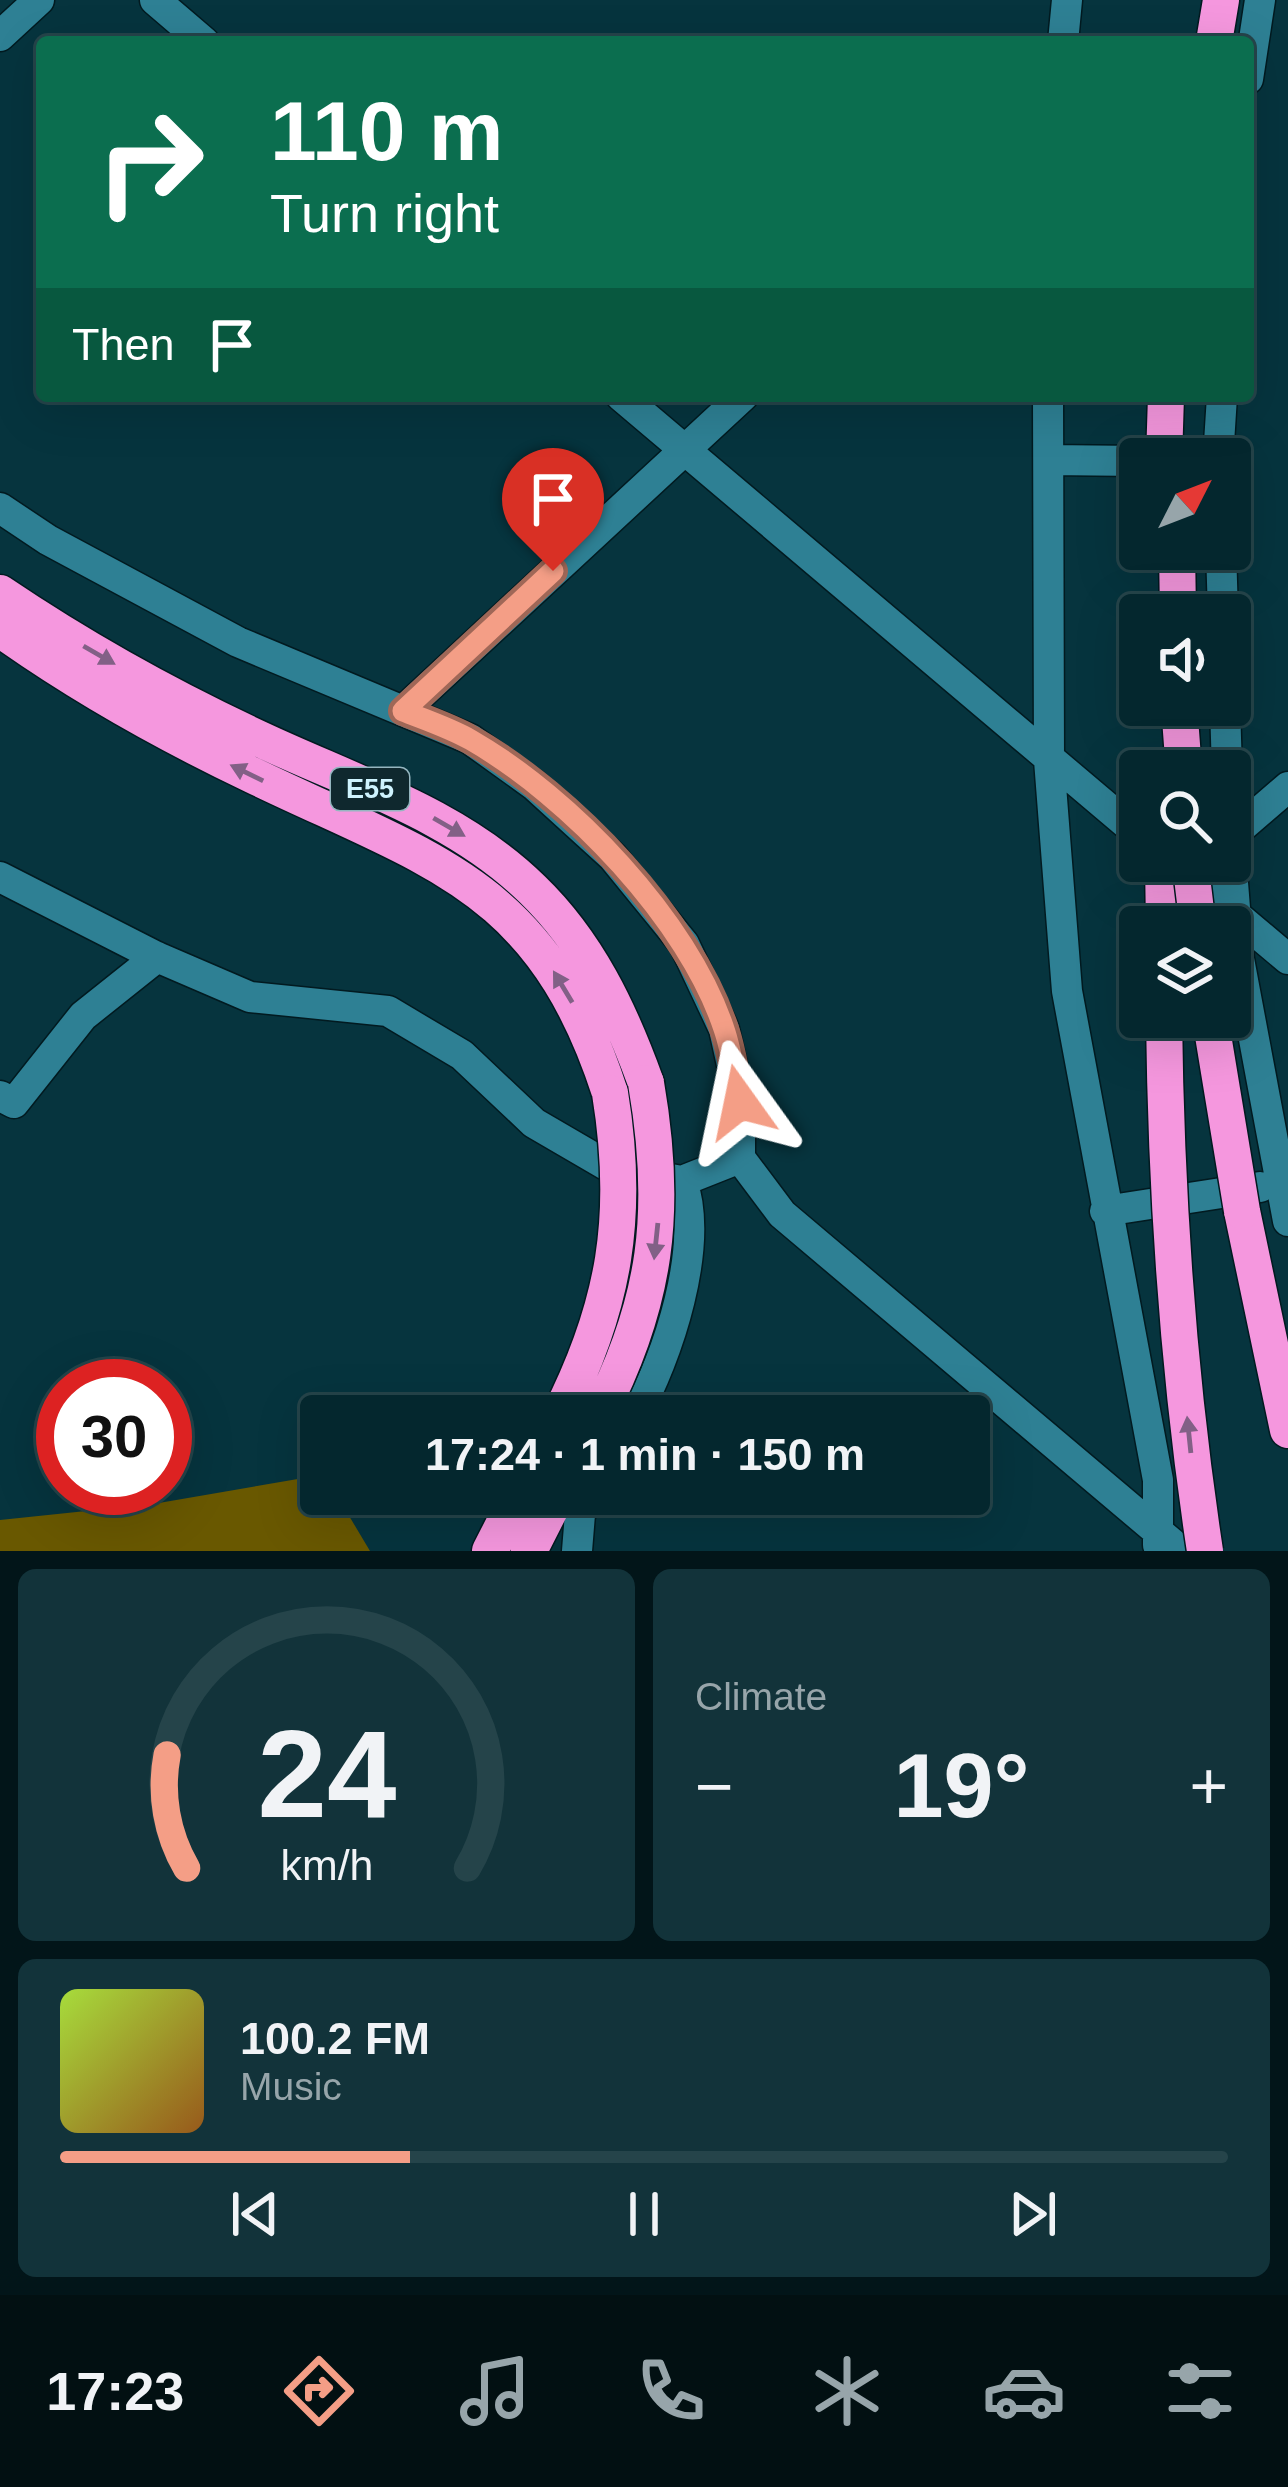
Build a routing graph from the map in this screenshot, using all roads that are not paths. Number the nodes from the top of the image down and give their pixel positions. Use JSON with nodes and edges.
{"nodes":[{"id":1,"x":39,"y":0,"type":"edge"},
{"id":2,"x":155,"y":0,"type":"edge"},
{"id":3,"x":1221,"y":0,"type":"edge"},
{"id":4,"x":1260,"y":0,"type":"edge"},
{"id":5,"x":0,"y":36,"type":"edge"},
{"id":6,"x":197,"y":36,"type":"edge"},
{"id":7,"x":1215,"y":36,"type":"edge"},
{"id":8,"x":1254,"y":40,"type":"edge"},
{"id":9,"x":628,"y":402,"type":"edge"},
{"id":10,"x":736,"y":402,"type":"edge"},
{"id":11,"x":1048,"y":402,"type":"edge"},
{"id":12,"x":1166,"y":402,"type":"edge"},
{"id":13,"x":1180,"y":402,"type":"edge"},
{"id":14,"x":1222,"y":402,"type":"edge"},
{"id":15,"x":1165,"y":438,"type":"edge"},
{"id":16,"x":1179,"y":438,"type":"edge"},
{"id":17,"x":1219,"y":438,"type":"edge"},
{"id":18,"x":684,"y":450,"type":"junction"},
{"id":19,"x":1049,"y":460,"type":"junction"},
{"id":20,"x":1119,"y":461,"type":"edge"},
{"id":21,"x":0,"y":508,"type":"edge"},
{"id":22,"x":0,"y":593,"type":"edge"},
{"id":23,"x":0,"y":629,"type":"edge"},
{"id":24,"x":403,"y":711,"type":"junction"},
{"id":25,"x":1049,"y":760,"type":"junction"},
{"id":26,"x":1288,"y":787,"type":"edge"},
{"id":27,"x":1119,"y":818,"type":"edge"},
{"id":28,"x":1251,"y":821,"type":"edge"},
{"id":29,"x":0,"y":877,"type":"edge"},
{"id":30,"x":1195,"y":882,"type":"edge"},
{"id":31,"x":1227,"y":906,"type":"edge"},
{"id":32,"x":1251,"y":926,"type":"edge"},
{"id":33,"x":157,"y":957,"type":"junction"},
{"id":34,"x":1288,"y":959,"type":"edge"},
{"id":35,"x":1251,"y":1028,"type":"edge"},
{"id":36,"x":1164,"y":1038,"type":"edge"},
{"id":37,"x":1213,"y":1038,"type":"edge"},
{"id":38,"x":0,"y":1096,"type":"edge"},
{"id":39,"x":740,"y":1158,"type":"junction"},
{"id":40,"x":682,"y":1181,"type":"junction"},
{"id":41,"x":1278,"y":1184,"type":"junction"},
{"id":42,"x":1242,"y":1210,"type":"junction"},
{"id":43,"x":1105,"y":1211,"type":"junction"},
{"id":44,"x":1288,"y":1221,"type":"edge"},
{"id":45,"x":1288,"y":1346,"type":"edge"},
{"id":46,"x":568,"y":1395,"type":"edge"},
{"id":47,"x":607,"y":1395,"type":"edge"},
{"id":48,"x":645,"y":1395,"type":"edge"},
{"id":49,"x":1288,"y":1430,"type":"edge"},
{"id":50,"x":508,"y":1515,"type":"edge"},
{"id":51,"x":547,"y":1515,"type":"edge"},
{"id":52,"x":580,"y":1515,"type":"edge"},
{"id":53,"x":1165,"y":1545,"type":"edge"},
{"id":54,"x":490,"y":1551,"type":"edge"},
{"id":55,"x":529,"y":1551,"type":"edge"},
{"id":56,"x":578,"y":1551,"type":"edge"},
{"id":57,"x":1205,"y":1551,"type":"edge"}],
"edges":[{"from":1,"to":5,"type":"street"},
{"from":2,"to":6,"type":"street"},
{"from":3,"to":7,"type":"highway"},
{"from":4,"to":8,"type":"street"},
{"from":9,"to":18,"type":"street"},
{"from":10,"to":18,"type":"street"},
{"from":11,"to":19,"type":"street"},
{"from":12,"to":15,"type":"highway"},
{"from":13,"to":16,"type":"highway"},
{"from":14,"to":17,"type":"street"},
{"from":18,"to":24,"type":"street"},
{"from":18,"to":25,"type":"street"},
{"from":19,"to":20,"type":"street"},
{"from":19,"to":25,"type":"street"},
{"from":21,"to":24,"type":"street"},
{"from":22,"to":47,"type":"highway","number":"E55","one_way":true,"bridge":true},
{"from":46,"to":23,"type":"highway","number":"E55","one_way":true,"bridge":true},
{"from":24,"to":39,"type":"street"},
{"from":25,"to":27,"type":"street"},
{"from":25,"to":43,"type":"street"},
{"from":26,"to":28,"type":"street"},
{"from":29,"to":33,"type":"street"},
{"from":30,"to":31,"type":"street"},
{"from":32,"to":34,"type":"street"},
{"from":33,"to":38,"type":"street"},
{"from":33,"to":40,"type":"street"},
{"from":35,"to":41,"type":"street"},
{"from":57,"to":36,"type":"highway","one_way":true,"bridge":true},
{"from":37,"to":42,"type":"highway","bridge":true},
{"from":39,"to":40,"type":"street"},
{"from":39,"to":53,"type":"street"},
{"from":40,"to":48,"type":"street"},
{"from":41,"to":43,"type":"street"},
{"from":41,"to":44,"type":"street"},
{"from":42,"to":45,"type":"highway"},
{"from":42,"to":49,"type":"highway"},
{"from":43,"to":53,"type":"street"},
{"from":50,"to":54,"type":"highway"},
{"from":51,"to":55,"type":"highway"},
{"from":52,"to":56,"type":"street"}]}
